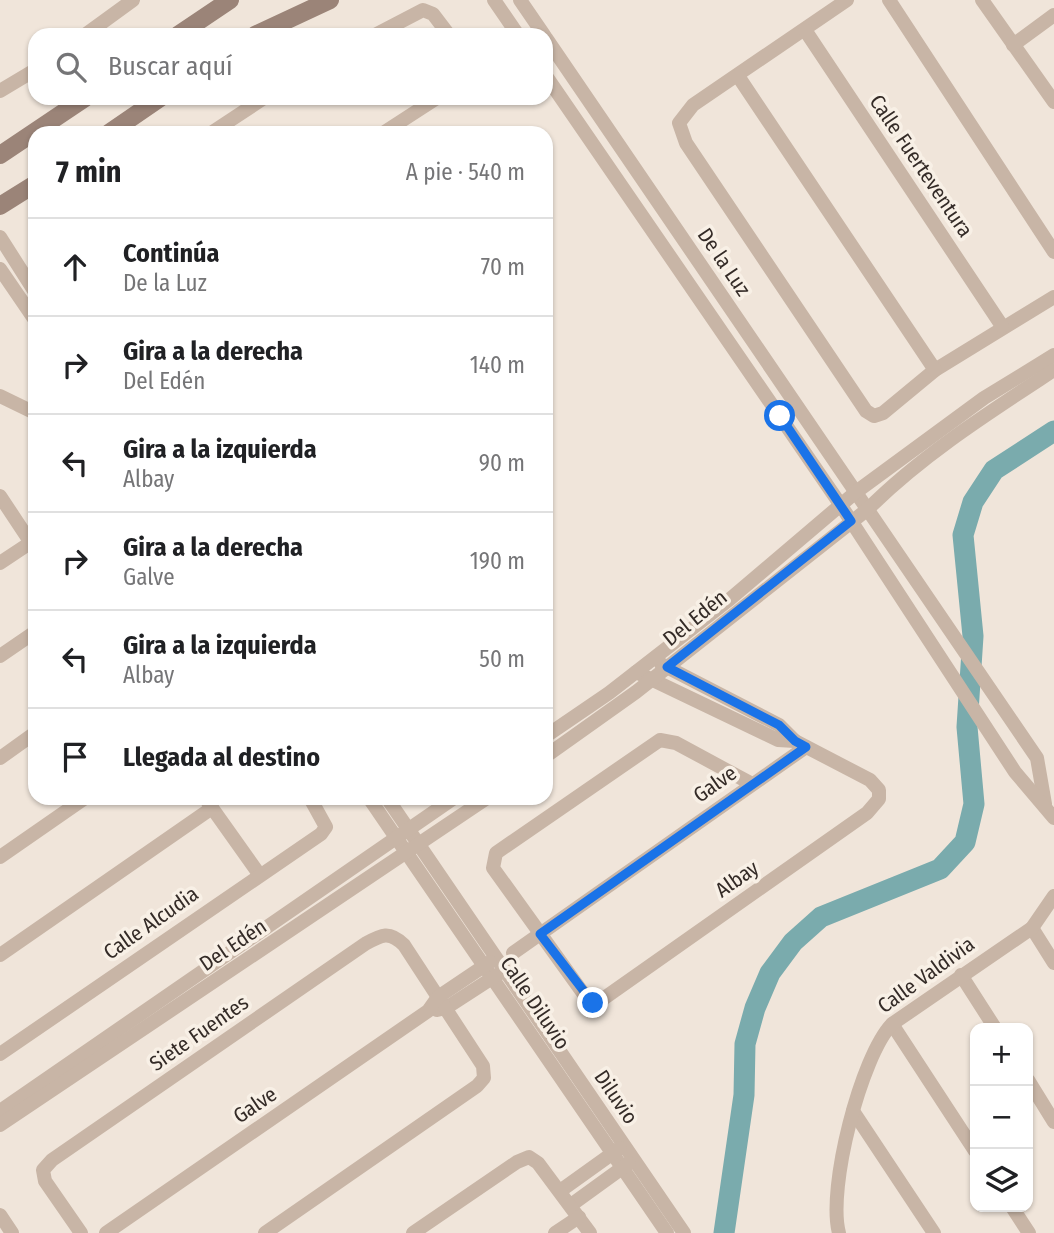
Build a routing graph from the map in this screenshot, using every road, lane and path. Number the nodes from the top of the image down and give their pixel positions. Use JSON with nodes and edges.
{"nodes":[{"id":1,"x":133,"y":0,"type":"edge"},
{"id":2,"x":230,"y":0,"type":"edge"},
{"id":3,"x":301,"y":0,"type":"edge"},
{"id":4,"x":330,"y":0,"type":"edge"},
{"id":5,"x":494,"y":0,"type":"edge"},
{"id":6,"x":520,"y":0,"type":"edge"},
{"id":7,"x":889,"y":0,"type":"edge"},
{"id":8,"x":982,"y":0,"type":"edge"},
{"id":9,"x":842,"y":1,"type":"edge"},
{"id":10,"x":1054,"y":15,"type":"edge"},
{"id":11,"x":95,"y":28,"type":"edge"},
{"id":12,"x":188,"y":28,"type":"edge"},
{"id":13,"x":263,"y":28,"type":"edge"},
{"id":14,"x":268,"y":28,"type":"edge"},
{"id":15,"x":388,"y":28,"type":"edge"},
{"id":16,"x":444,"y":28,"type":"edge"},
{"id":17,"x":513,"y":28,"type":"edge"},
{"id":18,"x":539,"y":28,"type":"edge"},
{"id":19,"x":805,"y":30,"type":"junction"},
{"id":20,"x":1013,"y":44,"type":"junction"},
{"id":21,"x":553,"y":48,"type":"edge"},
{"id":22,"x":28,"y":74,"type":"edge"},
{"id":23,"x":738,"y":76,"type":"junction"},
{"id":24,"x":553,"y":86,"type":"edge"},
{"id":25,"x":0,"y":91,"type":"edge"},
{"id":26,"x":1054,"y":102,"type":"edge"},
{"id":27,"x":75,"y":105,"type":"edge"},
{"id":28,"x":150,"y":105,"type":"edge"},
{"id":29,"x":253,"y":105,"type":"edge"},
{"id":30,"x":427,"y":105,"type":"edge"},
{"id":31,"x":43,"y":126,"type":"edge"},
{"id":32,"x":119,"y":126,"type":"edge"},
{"id":33,"x":222,"y":126,"type":"edge"},
{"id":34,"x":394,"y":126,"type":"edge"},
{"id":35,"x":28,"y":136,"type":"edge"},
{"id":36,"x":0,"y":155,"type":"edge"},
{"id":37,"x":28,"y":188,"type":"edge"},
{"id":38,"x":0,"y":206,"type":"edge"},
{"id":39,"x":0,"y":237,"type":"edge"},
{"id":40,"x":1054,"y":251,"type":"edge"},
{"id":41,"x":0,"y":270,"type":"edge"},
{"id":42,"x":28,"y":281,"type":"edge"},
{"id":43,"x":1054,"y":297,"type":"edge"},
{"id":44,"x":28,"y":310,"type":"edge"},
{"id":45,"x":1002,"y":326,"type":"junction"},
{"id":46,"x":1054,"y":355,"type":"edge"},
{"id":47,"x":934,"y":370,"type":"junction"},
{"id":48,"x":1054,"y":370,"type":"edge"},
{"id":49,"x":0,"y":396,"type":"edge"},
{"id":50,"x":28,"y":410,"type":"edge"},
{"id":51,"x":856,"y":492,"type":"junction"},
{"id":52,"x":0,"y":496,"type":"edge"},
{"id":53,"x":840,"y":504,"type":"junction"},
{"id":54,"x":868,"y":509,"type":"junction"},
{"id":55,"x":851,"y":521,"type":"junction"},
{"id":56,"x":28,"y":538,"type":"edge"},
{"id":57,"x":28,"y":549,"type":"edge"},
{"id":58,"x":0,"y":563,"type":"edge"},
{"id":59,"x":28,"y":637,"type":"edge"},
{"id":60,"x":0,"y":656,"type":"edge"},
{"id":61,"x":652,"y":660,"type":"junction"},
{"id":62,"x":667,"y":667,"type":"junction"},
{"id":63,"x":636,"y":671,"type":"junction"},
{"id":64,"x":652,"y":679,"type":"junction"},
{"id":65,"x":553,"y":731,"type":"edge"},
{"id":66,"x":28,"y":738,"type":"edge"},
{"id":67,"x":800,"y":744,"type":"junction"},
{"id":68,"x":553,"y":751,"type":"edge"},
{"id":69,"x":0,"y":758,"type":"edge"},
{"id":70,"x":1037,"y":758,"type":"junction"},
{"id":71,"x":1015,"y":772,"type":"junction"},
{"id":72,"x":752,"y":783,"type":"junction"},
{"id":73,"x":1045,"y":804,"type":"junction"},
{"id":74,"x":75,"y":805,"type":"edge"},
{"id":75,"x":205,"y":805,"type":"edge"},
{"id":76,"x":209,"y":805,"type":"edge"},
{"id":77,"x":314,"y":805,"type":"edge"},
{"id":78,"x":376,"y":805,"type":"edge"},
{"id":79,"x":390,"y":805,"type":"edge"},
{"id":80,"x":444,"y":805,"type":"edge"},
{"id":81,"x":477,"y":805,"type":"edge"},
{"id":82,"x":1054,"y":818,"type":"edge"},
{"id":83,"x":402,"y":833,"type":"junction"},
{"id":84,"x":414,"y":850,"type":"junction"},
{"id":85,"x":0,"y":857,"type":"edge"},
{"id":86,"x":259,"y":874,"type":"junction"},
{"id":87,"x":1054,"y":896,"type":"edge"},
{"id":88,"x":1032,"y":928,"type":"junction"},
{"id":89,"x":543,"y":937,"type":"junction"},
{"id":90,"x":513,"y":953,"type":"dead end"},
{"id":91,"x":0,"y":955,"type":"edge"},
{"id":92,"x":1054,"y":963,"type":"edge"},
{"id":93,"x":494,"y":968,"type":"junction"},
{"id":94,"x":961,"y":975,"type":"junction"},
{"id":95,"x":442,"y":1003,"type":"junction"},
{"id":96,"x":992,"y":1023,"type":"edge"},
{"id":97,"x":892,"y":1024,"type":"junction"},
{"id":98,"x":0,"y":1054,"type":"edge"},
{"id":99,"x":1032,"y":1086,"type":"edge"},
{"id":100,"x":0,"y":1111,"type":"edge"},
{"id":101,"x":853,"y":1111,"type":"junction"},
{"id":102,"x":1054,"y":1122,"type":"edge"},
{"id":103,"x":0,"y":1125,"type":"edge"},
{"id":104,"x":618,"y":1149,"type":"junction"},
{"id":105,"x":974,"y":1149,"type":"edge"},
{"id":106,"x":628,"y":1164,"type":"junction"},
{"id":107,"x":560,"y":1191,"type":"junction"},
{"id":108,"x":575,"y":1211,"type":"junction"},
{"id":109,"x":1015,"y":1212,"type":"edge"},
{"id":110,"x":0,"y":1215,"type":"edge"},
{"id":111,"x":12,"y":1233,"type":"edge"},
{"id":112,"x":81,"y":1233,"type":"edge"},
{"id":113,"x":106,"y":1233,"type":"edge"},
{"id":114,"x":265,"y":1233,"type":"edge"},
{"id":115,"x":413,"y":1233,"type":"edge"},
{"id":116,"x":555,"y":1233,"type":"edge"},
{"id":117,"x":590,"y":1233,"type":"edge"},
{"id":118,"x":667,"y":1233,"type":"edge"},
{"id":119,"x":684,"y":1233,"type":"edge"},
{"id":120,"x":839,"y":1233,"type":"edge"},
{"id":121,"x":934,"y":1233,"type":"edge"},
{"id":122,"x":1029,"y":1233,"type":"edge"}],
"edges":[{"from":1,"to":11,"type":"street"},
{"from":2,"to":12,"type":"street"},
{"from":3,"to":13,"type":"street"},
{"from":4,"to":14,"type":"street"},
{"from":5,"to":17,"type":"street"},
{"from":6,"to":18,"type":"street","name":"De la Luz"},
{"from":7,"to":40,"type":"street"},
{"from":8,"to":20,"type":"street"},
{"from":9,"to":19,"type":"street"},
{"from":10,"to":20,"type":"street"},
{"from":15,"to":16,"type":"street"},
{"from":19,"to":23,"type":"street"},
{"from":19,"to":45,"type":"street","name":"Calle Fuerteventura"},
{"from":20,"to":26,"type":"street"},
{"from":21,"to":51,"type":"street","name":"De la Luz"},
{"from":22,"to":25,"type":"street"},
{"from":23,"to":47,"type":"street"},
{"from":23,"to":47,"type":"street"},
{"from":24,"to":53,"type":"street","name":"De la Luz"},
{"from":27,"to":31,"type":"street"},
{"from":28,"to":32,"type":"street"},
{"from":29,"to":33,"type":"street"},
{"from":30,"to":34,"type":"street"},
{"from":35,"to":36,"type":"street"},
{"from":37,"to":38,"type":"street"},
{"from":39,"to":42,"type":"street"},
{"from":41,"to":44,"type":"street"},
{"from":43,"to":45,"type":"street"},
{"from":45,"to":47,"type":"street"},
{"from":46,"to":51,"type":"street","name":"Del Edén"},
{"from":48,"to":54,"type":"street","name":"Del Edén"},
{"from":49,"to":50,"type":"street"},
{"from":51,"to":53,"type":"street","name":"Del Edén"},
{"from":51,"to":54,"type":"street","name":"De la Luz"},
{"from":52,"to":56,"type":"street"},
{"from":53,"to":55,"type":"street","name":"De la Luz"},
{"from":53,"to":61,"type":"street","name":"Del Edén"},
{"from":54,"to":55,"type":"street","name":"Del Edén"},
{"from":54,"to":70,"type":"street","name":"De la Luz"},
{"from":55,"to":62,"type":"street","name":"Del Edén"},
{"from":55,"to":71,"type":"street","name":"De la Luz"},
{"from":57,"to":58,"type":"street"},
{"from":59,"to":60,"type":"street"},
{"from":61,"to":62,"type":"street","name":"Albay"},
{"from":61,"to":63,"type":"street","name":"Del Edén"},
{"from":62,"to":64,"type":"street","name":"Del Edén"},
{"from":62,"to":67,"type":"street","name":"Albay"},
{"from":63,"to":64,"type":"street","name":"Albay"},
{"from":63,"to":65,"type":"street","name":"Del Edén"},
{"from":64,"to":67,"type":"street","name":"Albay"},
{"from":64,"to":68,"type":"street","name":"Del Edén"},
{"from":66,"to":69,"type":"street"},
{"from":67,"to":72,"type":"street","name":"Galve"},
{"from":67,"to":89,"type":"street","name":"Albay"},
{"from":70,"to":71,"type":"street"},
{"from":70,"to":73,"type":"street"},
{"from":71,"to":73,"type":"street","name":"De la Luz"},
{"from":72,"to":89,"type":"street","name":"Galve"},
{"from":72,"to":89,"type":"street"},
{"from":73,"to":82,"type":"street"},
{"from":74,"to":85,"type":"street"},
{"from":75,"to":91,"type":"street"},
{"from":76,"to":86,"type":"street"},
{"from":77,"to":86,"type":"street","name":"Calle Alcudia"},
{"from":78,"to":83,"type":"street"},
{"from":79,"to":83,"type":"street"},
{"from":80,"to":83,"type":"street","name":"Del Edén"},
{"from":81,"to":84,"type":"street","name":"Del Edén"},
{"from":83,"to":84,"type":"street","name":"Calle Diluvio"},
{"from":83,"to":100,"type":"street","name":"Del Edén"},
{"from":84,"to":93,"type":"street","name":"Calle Diluvio"},
{"from":84,"to":103,"type":"street","name":"Del Edén"},
{"from":86,"to":98,"type":"street","name":"Calle Alcudia"},
{"from":87,"to":88,"type":"street","name":"Calle Valdivia"},
{"from":88,"to":92,"type":"street"},
{"from":88,"to":94,"type":"street","name":"Calle Valdivia"},
{"from":89,"to":90,"type":"street","name":"Galve"},
{"from":93,"to":95,"type":"street"},
{"from":93,"to":104,"type":"street","name":"Calle Diluvio"},
{"from":94,"to":96,"type":"street"},
{"from":94,"to":97,"type":"street","name":"Calle Valdivia"},
{"from":95,"to":112,"type":"street","name":"Siete Fuentes"},
{"from":95,"to":113,"type":"street","name":"Galve"},
{"from":95,"to":114,"type":"street"},
{"from":97,"to":101,"type":"street","name":"Calle Valdivia"},
{"from":97,"to":105,"type":"street"},
{"from":99,"to":102,"type":"street"},
{"from":101,"to":120,"type":"street","name":"Calle Valdivia"},
{"from":101,"to":121,"type":"street"},
{"from":104,"to":106,"type":"street","name":"Calle Diluvio"},
{"from":104,"to":107,"type":"street"},
{"from":106,"to":108,"type":"street"},
{"from":106,"to":118,"type":"street","name":"Calle Diluvio"},
{"from":106,"to":119,"type":"street"},
{"from":107,"to":108,"type":"street"},
{"from":107,"to":115,"type":"street"},
{"from":108,"to":116,"type":"street"},
{"from":108,"to":117,"type":"street"},
{"from":109,"to":122,"type":"street"},
{"from":110,"to":111,"type":"street"}]}
